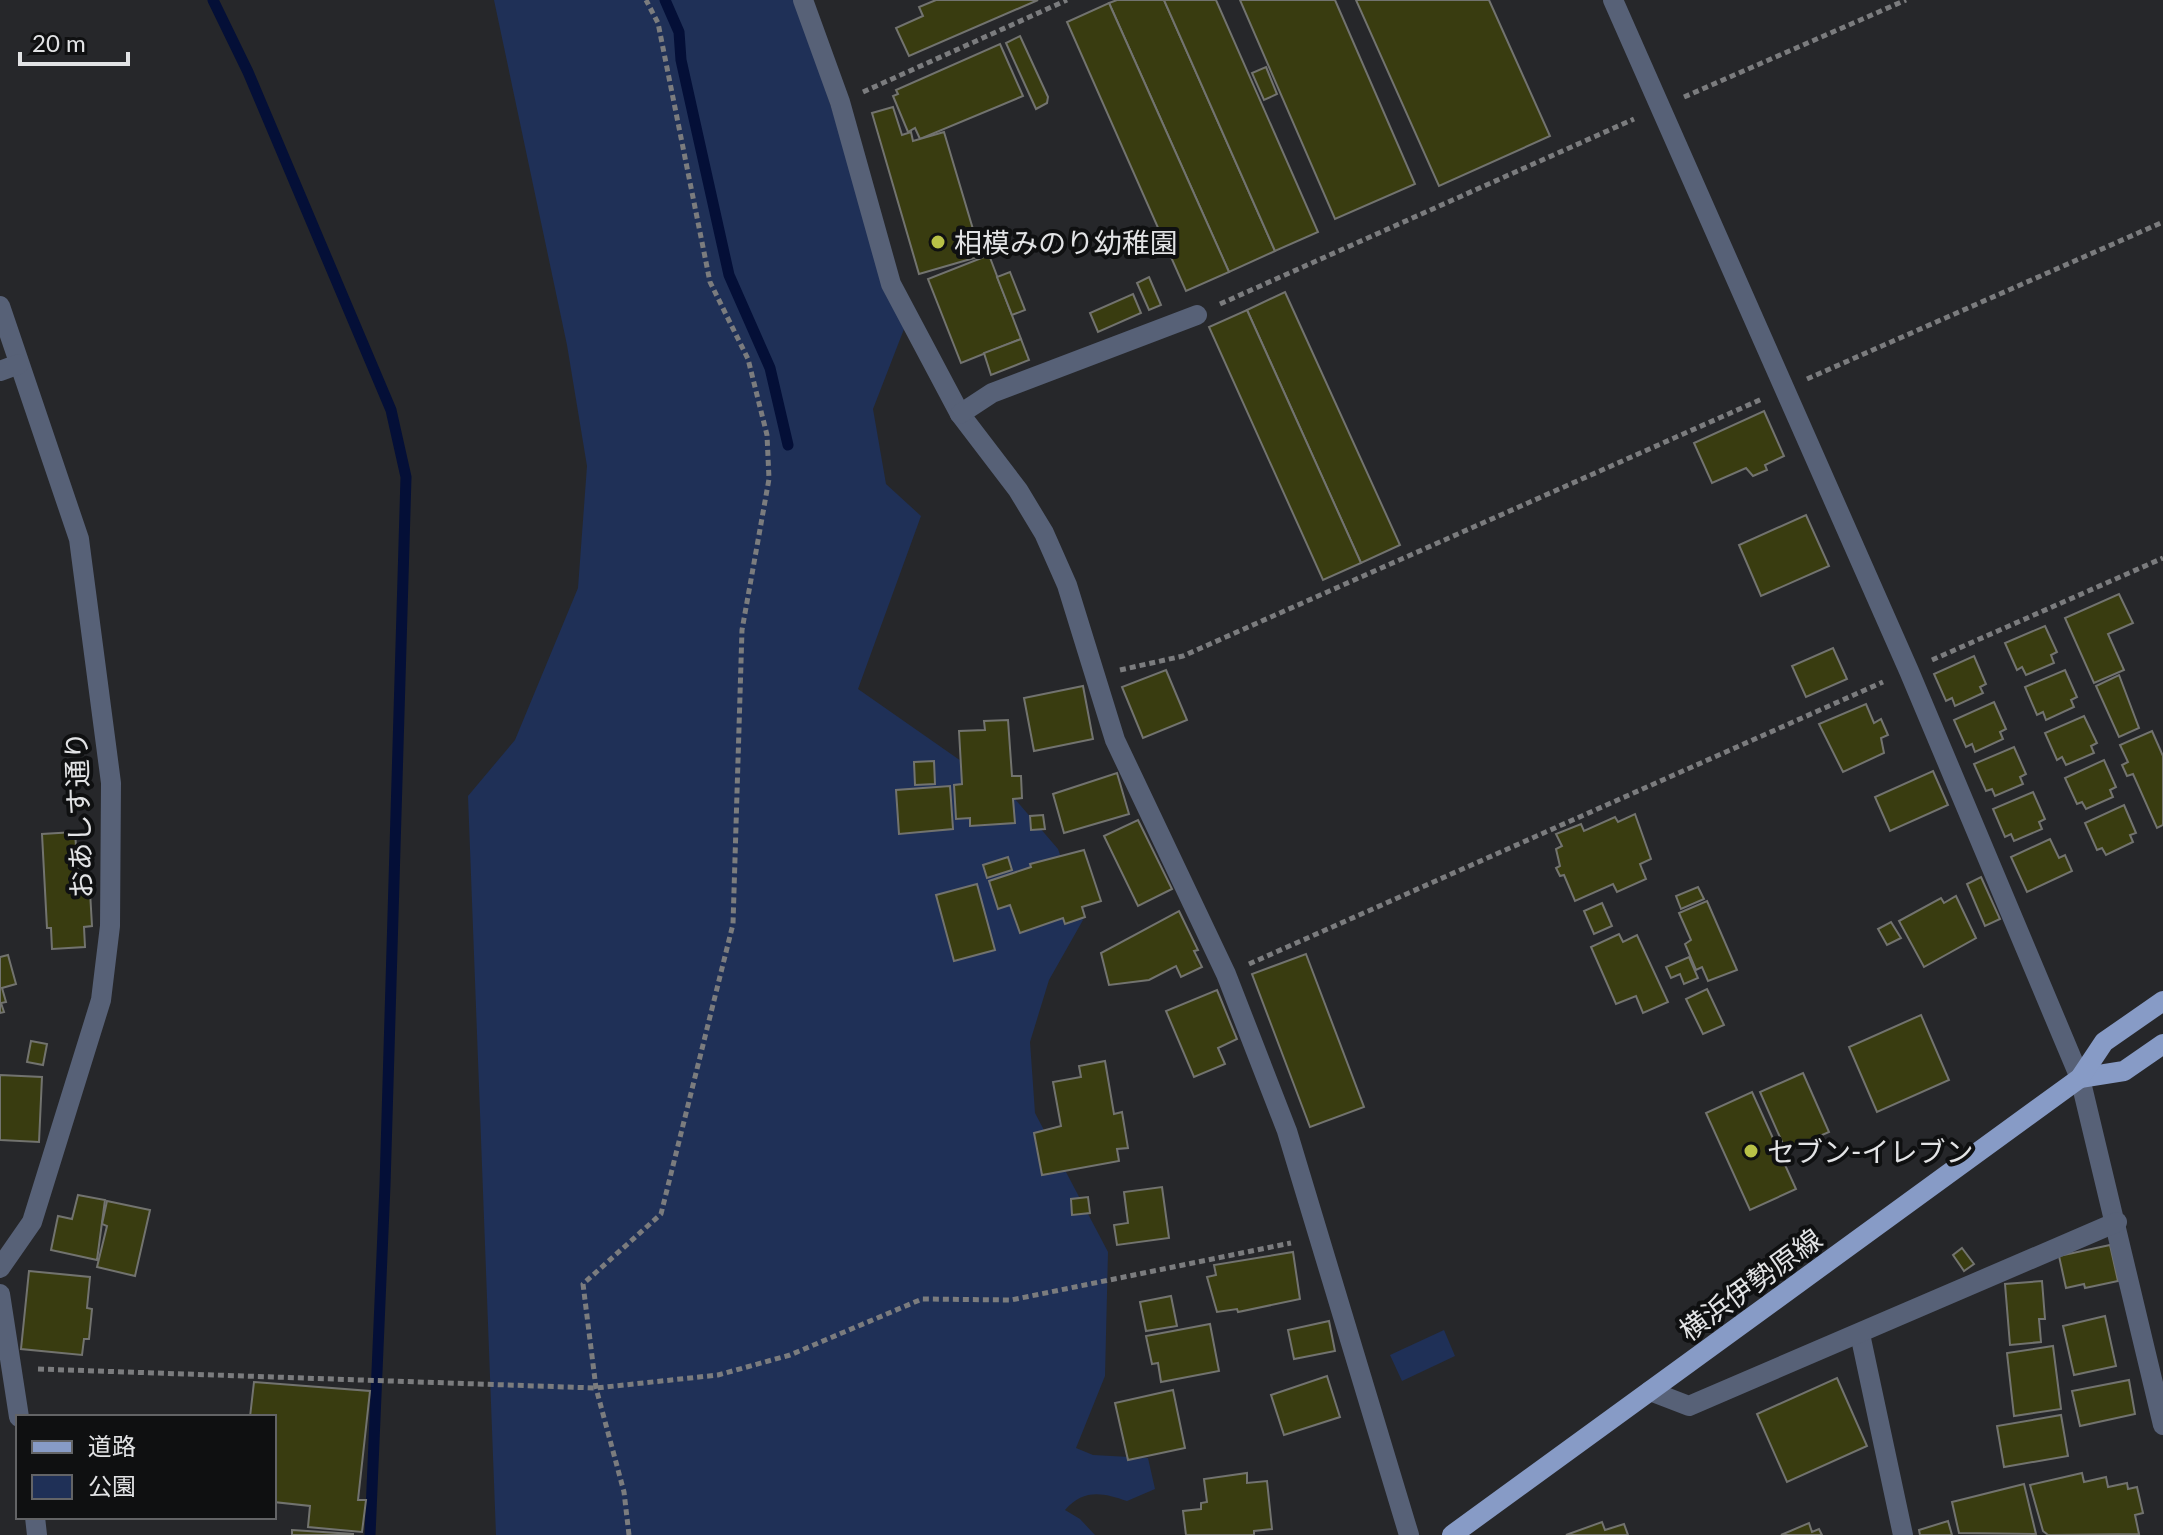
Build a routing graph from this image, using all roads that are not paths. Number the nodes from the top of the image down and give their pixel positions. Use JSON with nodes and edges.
{"nodes":[{"id":1,"x":803,"y":0,"type":"edge"},
{"id":2,"x":1613,"y":0,"type":"edge"},
{"id":3,"x":0,"y":306,"type":"edge"},
{"id":4,"x":1197,"y":315,"type":"road end"},
{"id":5,"x":10,"y":367,"type":"edge"},
{"id":6,"x":960,"y":414,"type":"junction"},
{"id":7,"x":2163,"y":1001,"type":"edge"},
{"id":8,"x":2163,"y":1044,"type":"edge"},
{"id":9,"x":2080,"y":1078,"type":"junction"},
{"id":10,"x":2117,"y":1222,"type":"junction"},
{"id":11,"x":0,"y":1268,"type":"edge"},
{"id":12,"x":0,"y":1294,"type":"edge"},
{"id":13,"x":1860,"y":1334,"type":"junction"},
{"id":14,"x":1650,"y":1391,"type":"junction"},
{"id":15,"x":19,"y":1415,"type":"edge"},
{"id":16,"x":2163,"y":1425,"type":"edge"},
{"id":17,"x":1409,"y":1535,"type":"edge"},
{"id":18,"x":1452,"y":1535,"type":"edge"},
{"id":19,"x":1903,"y":1535,"type":"edge"}],
"edges":[{"from":1,"to":6,"type":"street"},
{"from":2,"to":9,"type":"street"},
{"from":3,"to":5,"type":"street","name":"おあしす通り"},
{"from":4,"to":6,"type":"street"},
{"from":5,"to":11,"type":"street","name":"おあしす通り"},
{"from":6,"to":17,"type":"street"},
{"from":7,"to":9,"type":"main road","name":"横浜伊勢原線"},
{"from":8,"to":9,"type":"main road","name":"横浜伊勢原線"},
{"from":9,"to":10,"type":"street"},
{"from":9,"to":14,"type":"main road","name":"横浜伊勢原線"},
{"from":10,"to":13,"type":"street"},
{"from":10,"to":16,"type":"street"},
{"from":12,"to":15,"type":"street"},
{"from":13,"to":14,"type":"street"},
{"from":13,"to":19,"type":"street"},
{"from":14,"to":18,"type":"main road","name":"横浜伊勢原線"}]}
